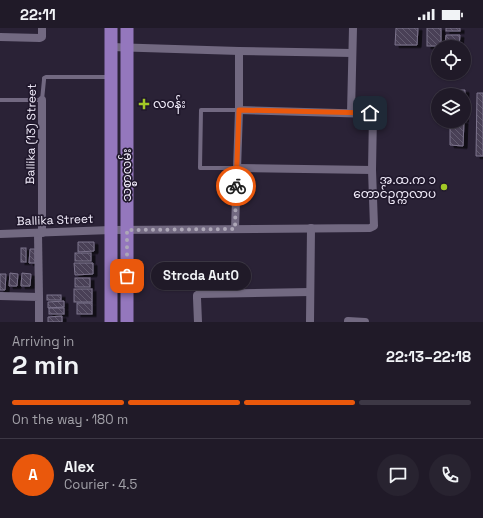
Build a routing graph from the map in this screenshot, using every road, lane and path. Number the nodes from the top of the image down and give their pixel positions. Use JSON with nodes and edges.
{"nodes":[{"id":1,"x":42,"y":28,"type":"edge"},
{"id":2,"x":111,"y":28,"type":"edge"},
{"id":3,"x":127,"y":28,"type":"edge"},
{"id":4,"x":353,"y":28,"type":"edge"},
{"id":5,"x":0,"y":37,"type":"edge"},
{"id":6,"x":127,"y":46,"type":"junction"},
{"id":7,"x":111,"y":47,"type":"junction"},
{"id":8,"x":239,"y":51,"type":"junction"},
{"id":9,"x":352,"y":53,"type":"junction"},
{"id":10,"x":111,"y":77,"type":"junction"},
{"id":11,"x":0,"y":100,"type":"edge"},
{"id":12,"x":42,"y":100,"type":"junction"},
{"id":13,"x":239,"y":110,"type":"junction"},
{"id":14,"x":351,"y":113,"type":"junction"},
{"id":15,"x":237,"y":168,"type":"junction"},
{"id":16,"x":372,"y":170,"type":"junction"},
{"id":17,"x":311,"y":228,"type":"junction"},
{"id":18,"x":235,"y":229,"type":"junction"},
{"id":19,"x":111,"y":230,"type":"junction"},
{"id":20,"x":127,"y":230,"type":"junction"},
{"id":21,"x":40,"y":233,"type":"junction"},
{"id":22,"x":0,"y":234,"type":"edge"},
{"id":23,"x":310,"y":292,"type":"junction"},
{"id":24,"x":0,"y":296,"type":"edge"},
{"id":25,"x":39,"y":297,"type":"junction"},
{"id":26,"x":348,"y":321,"type":"dead end"},
{"id":27,"x":39,"y":322,"type":"edge"},
{"id":28,"x":111,"y":322,"type":"edge"},
{"id":29,"x":127,"y":322,"type":"edge"},
{"id":30,"x":198,"y":322,"type":"edge"},
{"id":31,"x":310,"y":322,"type":"edge"},
{"id":32,"x":365,"y":322,"type":"edge"}],
"edges":[{"from":1,"to":5,"type":"street"},
{"from":2,"to":7,"type":"main road","name":"သစ္စာလမ်း"},
{"from":3,"to":6,"type":"main road","name":"သစ္စာလမ်း"},
{"from":4,"to":9,"type":"street"},
{"from":6,"to":7,"type":"street"},
{"from":6,"to":8,"type":"street"},
{"from":6,"to":20,"type":"main road","name":"သစ္စာလမ်း"},
{"from":7,"to":10,"type":"main road","name":"သစ္စာလမ်း"},
{"from":8,"to":9,"type":"street"},
{"from":8,"to":13,"type":"street"},
{"from":9,"to":14,"type":"street"},
{"from":10,"to":12,"type":"lane","name":"Ballika (13) Street"},
{"from":10,"to":19,"type":"main road","name":"သစ္စာလမ်း"},
{"from":11,"to":12,"type":"lane"},
{"from":12,"to":21,"type":"street","name":"Ballika (13) Street"},
{"from":13,"to":14,"type":"street"},
{"from":13,"to":15,"type":"street"},
{"from":13,"to":15,"type":"lane"},
{"from":14,"to":16,"type":"street"},
{"from":15,"to":16,"type":"street"},
{"from":15,"to":18,"type":"street"},
{"from":16,"to":17,"type":"street","name":"Ballika Street"},
{"from":17,"to":18,"type":"street","name":"Ballika Street"},
{"from":17,"to":23,"type":"street"},
{"from":18,"to":20,"type":"street","name":"Ballika Street"},
{"from":19,"to":20,"type":"street","name":"Ballika Street"},
{"from":19,"to":21,"type":"street","name":"Ballika Street"},
{"from":19,"to":28,"type":"main road","name":"သစ္စာလမ်း"},
{"from":20,"to":29,"type":"main road","name":"သစ္စာလမ်း"},
{"from":21,"to":22,"type":"street","name":"Ballika Street"},
{"from":21,"to":25,"type":"street","name":"Ballika (13) Street"},
{"from":23,"to":30,"type":"street"},
{"from":23,"to":31,"type":"street"},
{"from":24,"to":25,"type":"street"},
{"from":25,"to":27,"type":"street","name":"Ballika (13) Street"},
{"from":26,"to":32,"type":"street"}]}
